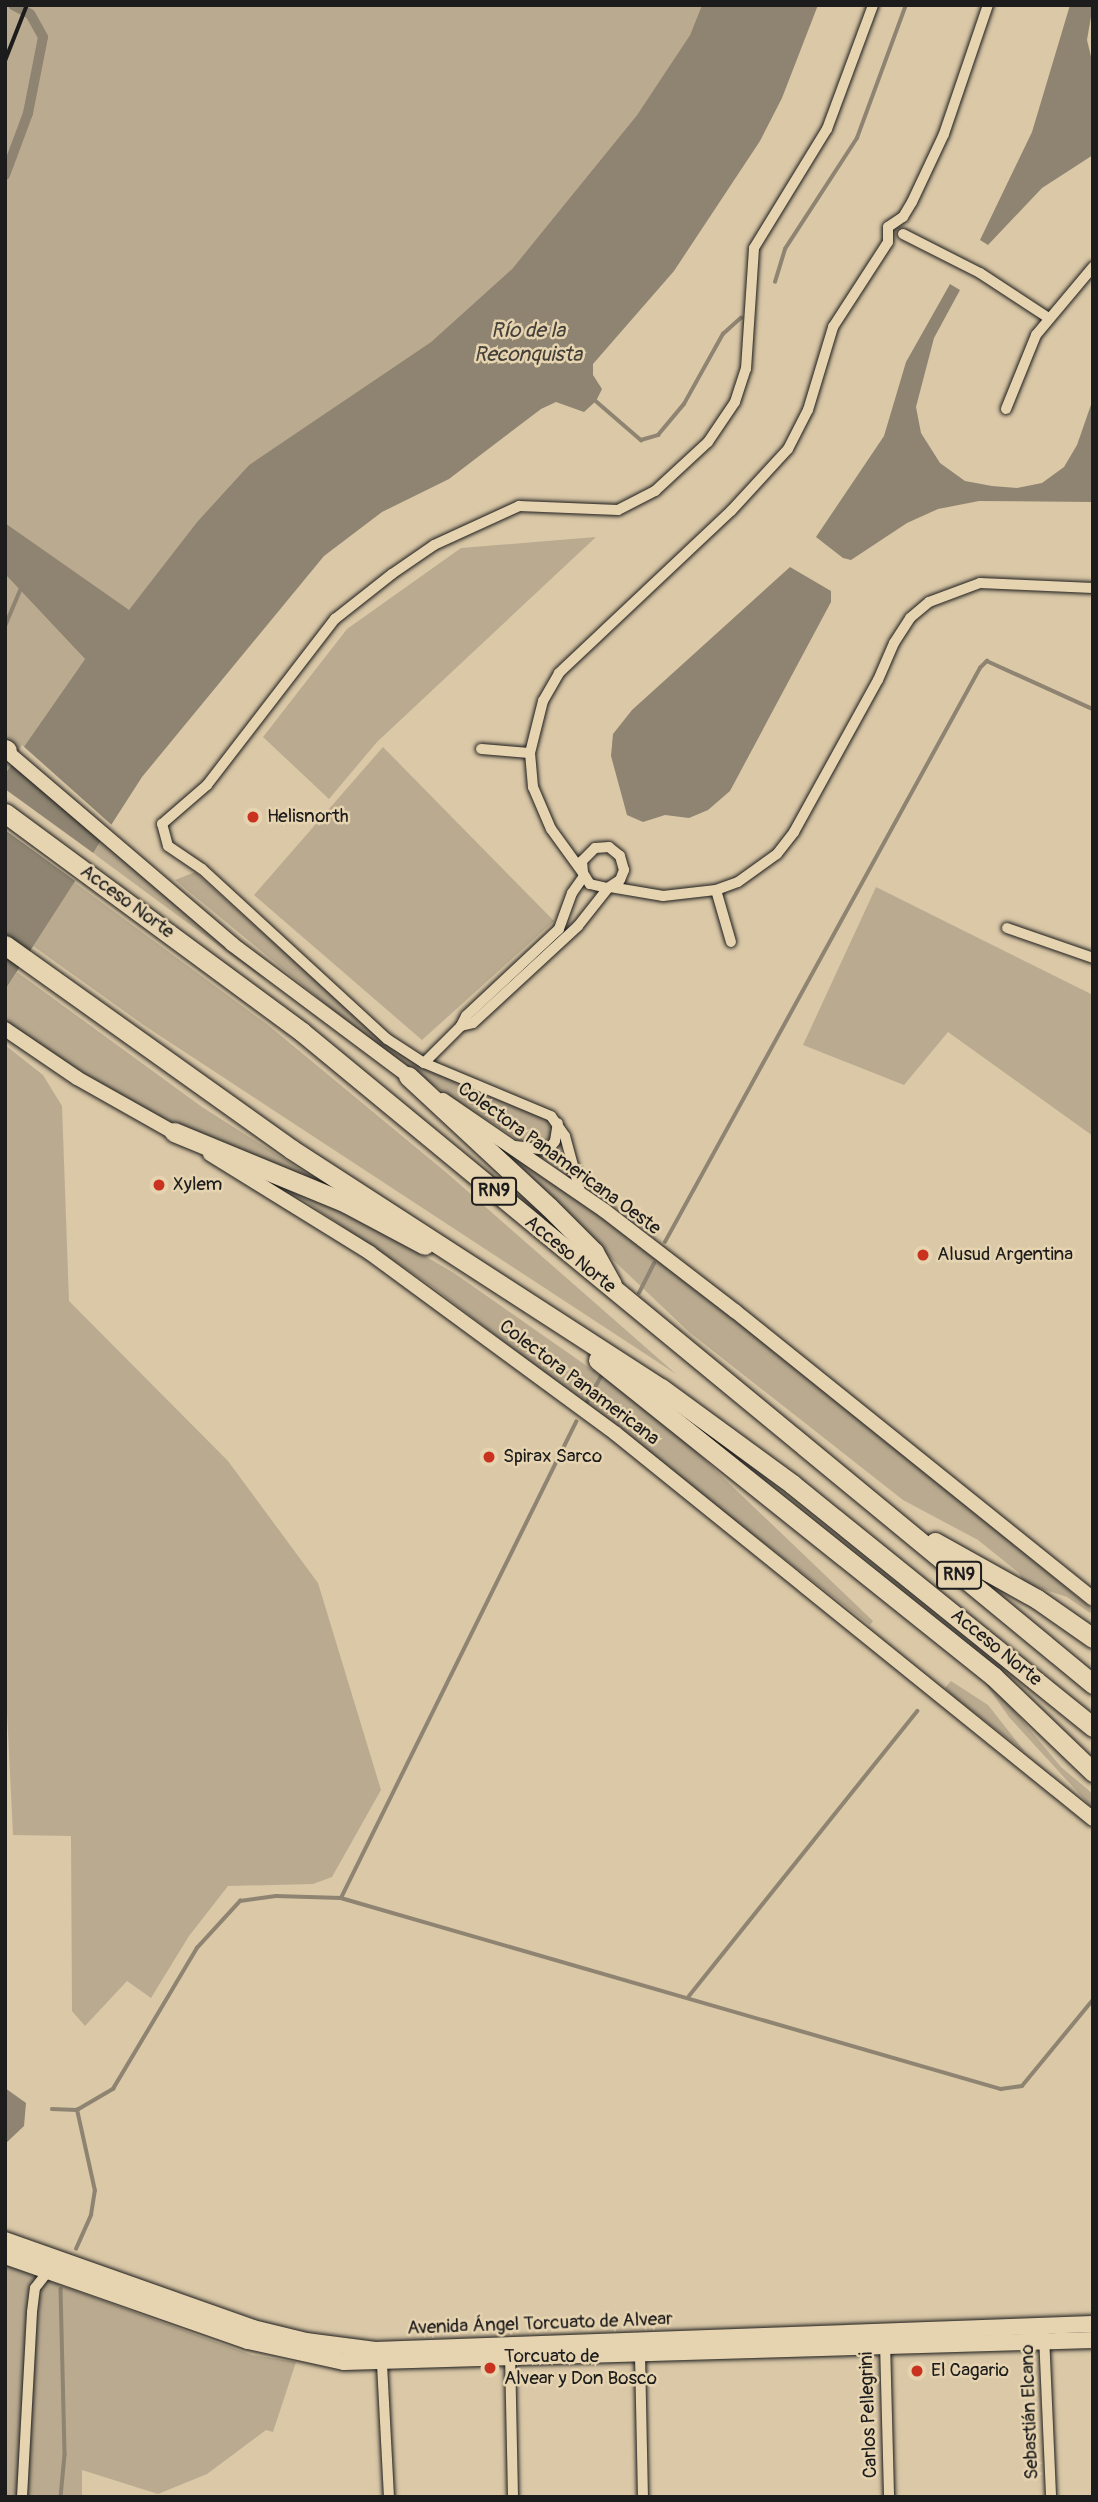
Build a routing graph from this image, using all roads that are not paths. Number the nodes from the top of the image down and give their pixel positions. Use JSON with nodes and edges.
{"nodes":[{"id":1,"x":873,"y":5,"type":"edge"},
{"id":2,"x":988,"y":5,"type":"edge"},
{"id":3,"x":903,"y":217,"type":"junction"},
{"id":4,"x":903,"y":234,"type":"junction"},
{"id":5,"x":888,"y":242,"type":"junction"},
{"id":6,"x":1093,"y":267,"type":"edge"},
{"id":7,"x":1047,"y":317,"type":"junction"},
{"id":8,"x":1006,"y":409,"type":"dead end"},
{"id":9,"x":1093,"y":588,"type":"edge"},
{"id":10,"x":481,"y":749,"type":"dead end"},
{"id":11,"x":6,"y":750,"type":"edge"},
{"id":12,"x":530,"y":753,"type":"junction"},
{"id":13,"x":5,"y":813,"type":"edge"},
{"id":14,"x":562,"y":846,"type":"junction"},
{"id":15,"x":589,"y":851,"type":"junction"},
{"id":16,"x":624,"y":870,"type":"junction"},
{"id":17,"x":583,"y":875,"type":"junction"},
{"id":18,"x":609,"y":887,"type":"junction"},
{"id":19,"x":716,"y":890,"type":"junction"},
{"id":20,"x":638,"y":891,"type":"junction"},
{"id":21,"x":567,"y":916,"type":"junction"},
{"id":22,"x":578,"y":926,"type":"junction"},
{"id":23,"x":1007,"y":928,"type":"dead end"},
{"id":24,"x":731,"y":942,"type":"dead end"},
{"id":25,"x":5,"y":945,"type":"edge"},
{"id":26,"x":1093,"y":958,"type":"edge"},
{"id":27,"x":461,"y":1026,"type":"junction"},
{"id":28,"x":6,"y":1030,"type":"edge"},
{"id":29,"x":424,"y":1063,"type":"junction"},
{"id":30,"x":408,"y":1076,"type":"junction"},
{"id":31,"x":558,"y":1124,"type":"junction"},
{"id":32,"x":174,"y":1132,"type":"junction"},
{"id":33,"x":510,"y":1145,"type":"junction"},
{"id":34,"x":581,"y":1195,"type":"junction"},
{"id":35,"x":619,"y":1296,"type":"junction"},
{"id":36,"x":532,"y":1306,"type":"junction"},
{"id":37,"x":849,"y":1487,"type":"junction"},
{"id":38,"x":1093,"y":1599,"type":"edge"},
{"id":39,"x":1093,"y":1637,"type":"edge"},
{"id":40,"x":1093,"y":1682,"type":"edge"},
{"id":41,"x":1093,"y":1727,"type":"edge"},
{"id":42,"x":1093,"y":1772,"type":"edge"},
{"id":43,"x":1093,"y":1819,"type":"edge"},
{"id":44,"x":5,"y":2240,"type":"edge"},
{"id":45,"x":5,"y":2256,"type":"edge"},
{"id":46,"x":49,"y":2270,"type":"junction"},
{"id":47,"x":1093,"y":2324,"type":"edge"},
{"id":48,"x":1044,"y":2333,"type":"junction"},
{"id":49,"x":885,"y":2340,"type":"junction"},
{"id":50,"x":1093,"y":2340,"type":"edge"},
{"id":51,"x":510,"y":2352,"type":"junction"},
{"id":52,"x":640,"y":2355,"type":"junction"},
{"id":53,"x":382,"y":2364,"type":"junction"},
{"id":54,"x":22,"y":2497,"type":"edge"},
{"id":55,"x":389,"y":2497,"type":"edge"},
{"id":56,"x":513,"y":2497,"type":"edge"},
{"id":57,"x":643,"y":2497,"type":"edge"},
{"id":58,"x":889,"y":2497,"type":"edge"},
{"id":59,"x":1051,"y":2497,"type":"edge"}],
"edges":[{"from":1,"to":29,"type":"street"},
{"from":2,"to":3,"type":"street"},
{"from":3,"to":4,"type":"street"},
{"from":3,"to":5,"type":"street"},
{"from":4,"to":5,"type":"street"},
{"from":4,"to":7,"type":"street"},
{"from":5,"to":12,"type":"street"},
{"from":6,"to":7,"type":"street"},
{"from":7,"to":8,"type":"street"},
{"from":9,"to":19,"type":"street"},
{"from":10,"to":12,"type":"street"},
{"from":11,"to":30,"type":"street","name":"Colectora Panamericana Oeste"},
{"from":12,"to":14,"type":"street"},
{"from":13,"to":35,"type":"highway","name":"Acceso Norte","number":"RN9"},
{"from":14,"to":15,"type":"street"},
{"from":14,"to":17,"type":"street"},
{"from":15,"to":16,"type":"street"},
{"from":15,"to":17,"type":"street"},
{"from":16,"to":18,"type":"street"},
{"from":16,"to":20,"type":"street"},
{"from":17,"to":18,"type":"street"},
{"from":17,"to":21,"type":"street"},
{"from":18,"to":20,"type":"street"},
{"from":18,"to":22,"type":"street"},
{"from":19,"to":20,"type":"street"},
{"from":19,"to":24,"type":"street"},
{"from":21,"to":22,"type":"street"},
{"from":21,"to":27,"type":"street"},
{"from":22,"to":27,"type":"street"},
{"from":23,"to":26,"type":"street"},
{"from":25,"to":36,"type":"highway","name":"Acceso Norte","number":"RN9"},
{"from":27,"to":29,"type":"street"},
{"from":28,"to":32,"type":"street","name":"Colectora Panamericana"},
{"from":29,"to":31,"type":"street"},
{"from":30,"to":33,"type":"street","name":"Colectora Panamericana Oeste"},
{"from":30,"to":35,"type":"highway"},
{"from":31,"to":33,"type":"street"},
{"from":31,"to":34,"type":"street"},
{"from":32,"to":36,"type":"highway"},
{"from":32,"to":43,"type":"street","name":"Colectora Panamericana"},
{"from":33,"to":34,"type":"street","name":"Colectora Panamericana Oeste"},
{"from":34,"to":38,"type":"street","name":"Colectora Panamericana Oeste"},
{"from":35,"to":37,"type":"highway","name":"Acceso Norte","number":"RN9"},
{"from":36,"to":41,"type":"highway","name":"Acceso Norte","number":"RN9"},
{"from":36,"to":42,"type":"highway"},
{"from":37,"to":39,"type":"highway"},
{"from":37,"to":40,"type":"highway","name":"Acceso Norte","number":"RN9"},
{"from":44,"to":51,"type":"main road","name":"Avenida Ángel Torcuato de Alvear"},
{"from":45,"to":46,"type":"main road","name":"Avenida Ángel Torcuato de Alvear"},
{"from":46,"to":53,"type":"main road","name":"Avenida Ángel Torcuato de Alvear"},
{"from":46,"to":54,"type":"street"},
{"from":47,"to":48,"type":"main road","name":"Avenida Ángel Torcuato de Alvear"},
{"from":48,"to":49,"type":"main road","name":"Avenida Ángel Torcuato de Alvear"},
{"from":48,"to":50,"type":"main road","name":"Avenida Ángel Torcuato de Alvear"},
{"from":48,"to":59,"type":"street","name":"Sebastián Elcano"},
{"from":49,"to":51,"type":"main road","name":"Avenida Ángel Torcuato de Alvear"},
{"from":49,"to":52,"type":"main road","name":"Avenida Ángel Torcuato de Alvear"},
{"from":49,"to":58,"type":"street","name":"Carlos Pellegrini"},
{"from":51,"to":52,"type":"main road","name":"Avenida Ángel Torcuato de Alvear"},
{"from":51,"to":53,"type":"main road","name":"Avenida Ángel Torcuato de Alvear"},
{"from":51,"to":56,"type":"street"},
{"from":52,"to":57,"type":"street"},
{"from":53,"to":55,"type":"street"}]}
